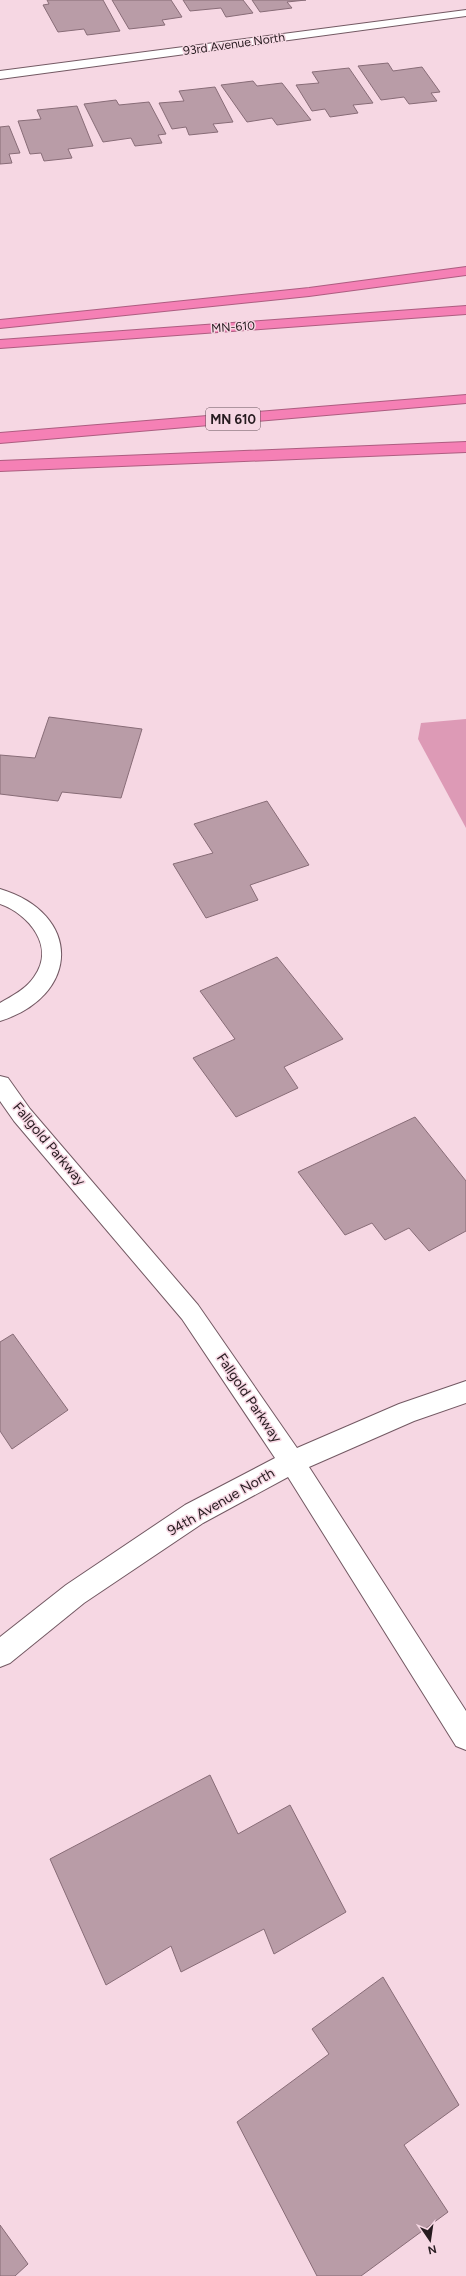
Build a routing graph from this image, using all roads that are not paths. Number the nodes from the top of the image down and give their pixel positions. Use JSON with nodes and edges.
{"nodes":[{"id":1,"x":466,"y":13,"type":"edge"},
{"id":2,"x":0,"y":74,"type":"edge"},
{"id":3,"x":466,"y":271,"type":"edge"},
{"id":4,"x":466,"y":310,"type":"edge"},
{"id":5,"x":0,"y":324,"type":"edge"},
{"id":6,"x":0,"y":344,"type":"edge"},
{"id":7,"x":466,"y":399,"type":"edge"},
{"id":8,"x":0,"y":438,"type":"edge"},
{"id":9,"x":466,"y":447,"type":"edge"},
{"id":10,"x":0,"y":466,"type":"edge"},
{"id":11,"x":0,"y":896,"type":"edge"},
{"id":12,"x":0,"y":1012,"type":"edge"},
{"id":13,"x":0,"y":1084,"type":"edge"},
{"id":14,"x":466,"y":1392,"type":"edge"},
{"id":15,"x":292,"y":1462,"type":"junction"},
{"id":16,"x":0,"y":1654,"type":"edge"},
{"id":17,"x":466,"y":1736,"type":"edge"}],
"edges":[{"from":1,"to":2,"type":"street","name":"93rd Avenue North"},
{"from":3,"to":5,"type":"highway"},
{"from":4,"to":6,"type":"highway","name":"MN-610"},
{"from":7,"to":8,"type":"highway","number":"MN 610"},
{"from":9,"to":10,"type":"highway"},
{"from":11,"to":12,"type":"street"},
{"from":13,"to":15,"type":"street","name":"Fallgold Parkway"},
{"from":14,"to":15,"type":"street","name":"94th Avenue North"},
{"from":15,"to":16,"type":"street","name":"94th Avenue North"},
{"from":15,"to":17,"type":"street","name":"Fallgold Parkway"}]}
